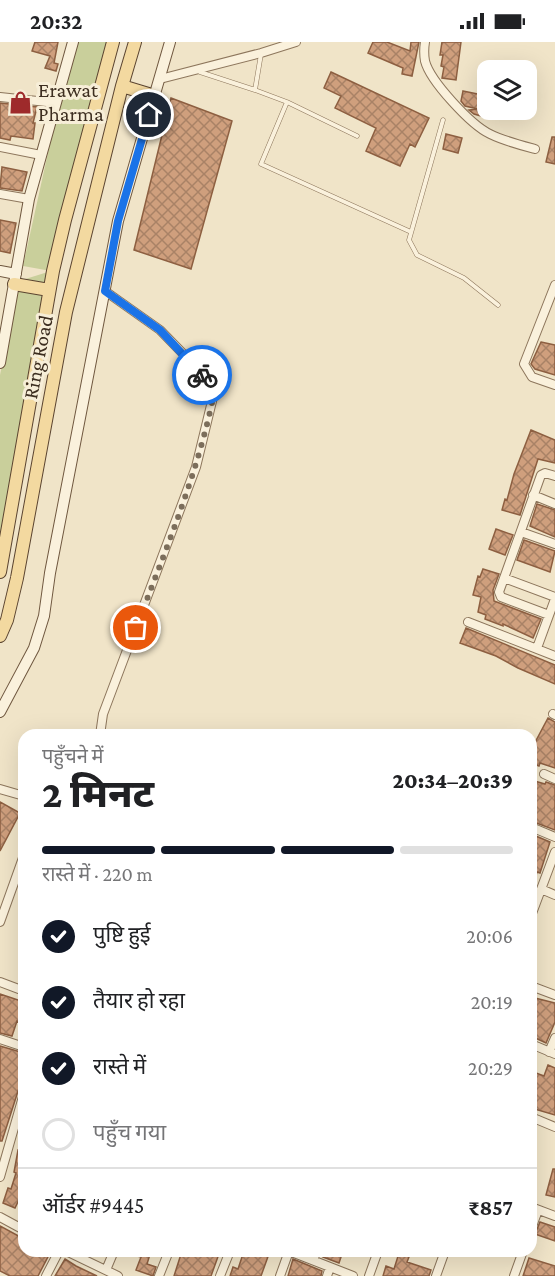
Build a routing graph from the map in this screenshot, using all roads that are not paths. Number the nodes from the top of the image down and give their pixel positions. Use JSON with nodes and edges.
{"nodes":[{"id":1,"x":73,"y":42,"type":"edge"},
{"id":2,"x":113,"y":42,"type":"edge"},
{"id":3,"x":135,"y":42,"type":"edge"},
{"id":4,"x":170,"y":42,"type":"edge"},
{"id":5,"x":296,"y":42,"type":"edge"},
{"id":6,"x":425,"y":42,"type":"edge"},
{"id":7,"x":261,"y":53,"type":"junction"},
{"id":8,"x":193,"y":70,"type":"junction"},
{"id":9,"x":159,"y":79,"type":"junction"},
{"id":10,"x":122,"y":86,"type":"junction"},
{"id":11,"x":255,"y":90,"type":"junction"},
{"id":12,"x":155,"y":96,"type":"junction"},
{"id":13,"x":0,"y":97,"type":"edge"},
{"id":14,"x":286,"y":102,"type":"junction"},
{"id":15,"x":56,"y":103,"type":"junction"},
{"id":16,"x":443,"y":120,"type":"dead end"},
{"id":17,"x":357,"y":136,"type":"dead end"},
{"id":18,"x":0,"y":147,"type":"edge"},
{"id":19,"x":535,"y":149,"type":"dead end"},
{"id":20,"x":41,"y":155,"type":"junction"},
{"id":21,"x":0,"y":194,"type":"edge"},
{"id":22,"x":29,"y":198,"type":"junction"},
{"id":23,"x":411,"y":232,"type":"junction"},
{"id":24,"x":0,"y":271,"type":"edge"},
{"id":25,"x":15,"y":279,"type":"junction"},
{"id":26,"x":555,"y":285,"type":"edge"},
{"id":27,"x":50,"y":290,"type":"junction"},
{"id":28,"x":105,"y":291,"type":"junction"},
{"id":29,"x":498,"y":305,"type":"dead end"},
{"id":30,"x":1,"y":357,"type":"edge"},
{"id":31,"x":555,"y":385,"type":"edge"},
{"id":32,"x":555,"y":476,"type":"edge"},
{"id":33,"x":533,"y":495,"type":"junction"},
{"id":34,"x":555,"y":504,"type":"edge"},
{"id":35,"x":521,"y":532,"type":"junction"},
{"id":36,"x":555,"y":544,"type":"edge"},
{"id":37,"x":0,"y":572,"type":"edge"},
{"id":38,"x":504,"y":578,"type":"junction"},
{"id":39,"x":555,"y":598,"type":"edge"},
{"id":40,"x":549,"y":615,"type":"junction"},
{"id":41,"x":468,"y":622,"type":"dead end"},
{"id":42,"x":0,"y":636,"type":"edge"},
{"id":43,"x":537,"y":648,"type":"junction"},
{"id":44,"x":555,"y":656,"type":"edge"},
{"id":45,"x":0,"y":712,"type":"edge"},
{"id":46,"x":101,"y":729,"type":"edge"},
{"id":47,"x":544,"y":774,"type":"dead end"},
{"id":48,"x":555,"y":779,"type":"edge"},
{"id":49,"x":0,"y":789,"type":"edge"},
{"id":50,"x":18,"y":794,"type":"edge"},
{"id":51,"x":537,"y":830,"type":"edge"},
{"id":52,"x":555,"y":837,"type":"edge"},
{"id":53,"x":555,"y":852,"type":"edge"},
{"id":54,"x":18,"y":872,"type":"edge"},
{"id":55,"x":541,"y":889,"type":"junction"},
{"id":56,"x":555,"y":895,"type":"edge"},
{"id":57,"x":537,"y":900,"type":"edge"},
{"id":58,"x":0,"y":922,"type":"edge"},
{"id":59,"x":0,"y":982,"type":"edge"},
{"id":60,"x":537,"y":988,"type":"edge"},
{"id":61,"x":18,"y":989,"type":"edge"},
{"id":62,"x":555,"y":995,"type":"edge"},
{"id":63,"x":555,"y":1038,"type":"edge"},
{"id":64,"x":0,"y":1039,"type":"edge"},
{"id":65,"x":18,"y":1045,"type":"edge"},
{"id":66,"x":537,"y":1047,"type":"edge"},
{"id":67,"x":552,"y":1053,"type":"edge"},
{"id":68,"x":18,"y":1117,"type":"edge"},
{"id":69,"x":537,"y":1119,"type":"edge"},
{"id":70,"x":555,"y":1126,"type":"edge"},
{"id":71,"x":0,"y":1177,"type":"edge"},
{"id":72,"x":537,"y":1210,"type":"edge"},
{"id":73,"x":555,"y":1216,"type":"edge"},
{"id":74,"x":0,"y":1217,"type":"edge"},
{"id":75,"x":18,"y":1227,"type":"edge"},
{"id":76,"x":56,"y":1257,"type":"edge"},
{"id":77,"x":79,"y":1257,"type":"edge"},
{"id":78,"x":111,"y":1257,"type":"edge"},
{"id":79,"x":167,"y":1257,"type":"edge"},
{"id":80,"x":228,"y":1257,"type":"edge"},
{"id":81,"x":287,"y":1257,"type":"edge"},
{"id":82,"x":305,"y":1257,"type":"edge"},
{"id":83,"x":314,"y":1257,"type":"edge"},
{"id":84,"x":376,"y":1257,"type":"edge"},
{"id":85,"x":443,"y":1257,"type":"edge"},
{"id":86,"x":521,"y":1257,"type":"edge"},
{"id":87,"x":313,"y":1260,"type":"junction"},
{"id":88,"x":106,"y":1270,"type":"junction"},
{"id":89,"x":329,"y":1272,"type":"edge"},
{"id":90,"x":46,"y":1276,"type":"edge"},
{"id":91,"x":118,"y":1276,"type":"edge"},
{"id":92,"x":159,"y":1276,"type":"edge"},
{"id":93,"x":220,"y":1276,"type":"edge"},
{"id":94,"x":280,"y":1276,"type":"edge"},
{"id":95,"x":353,"y":1276,"type":"edge"},
{"id":96,"x":369,"y":1276,"type":"edge"},
{"id":97,"x":436,"y":1276,"type":"edge"},
{"id":98,"x":514,"y":1276,"type":"edge"}],
"edges":[{"from":1,"to":15,"type":"street"},
{"from":2,"to":27,"type":"main road","name":"Ring Road"},
{"from":3,"to":10,"type":"main road","name":"Ring Road"},
{"from":4,"to":9,"type":"street"},
{"from":5,"to":7,"type":"street"},
{"from":6,"to":19,"type":"street"},
{"from":7,"to":8,"type":"street"},
{"from":7,"to":11,"type":"lane"},
{"from":8,"to":9,"type":"street"},
{"from":8,"to":11,"type":"lane"},
{"from":9,"to":12,"type":"street"},
{"from":10,"to":12,"type":"main road"},
{"from":10,"to":42,"type":"main road","name":"Ring Road"},
{"from":11,"to":14,"type":"lane"},
{"from":12,"to":28,"type":"street"},
{"from":13,"to":15,"type":"street"},
{"from":14,"to":17,"type":"lane"},
{"from":14,"to":23,"type":"lane"},
{"from":15,"to":20,"type":"street"},
{"from":16,"to":23,"type":"lane"},
{"from":18,"to":20,"type":"street"},
{"from":20,"to":22,"type":"street"},
{"from":21,"to":22,"type":"street"},
{"from":22,"to":25,"type":"street"},
{"from":23,"to":29,"type":"lane"},
{"from":24,"to":25,"type":"street"},
{"from":25,"to":27,"type":"main road"},
{"from":25,"to":30,"type":"street"},
{"from":26,"to":31,"type":"street"},
{"from":27,"to":37,"type":"main road","name":"Ring Road"},
{"from":28,"to":45,"type":"street"},
{"from":28,"to":46,"type":"street"},
{"from":32,"to":33,"type":"street"},
{"from":33,"to":34,"type":"street"},
{"from":33,"to":35,"type":"street"},
{"from":35,"to":36,"type":"street"},
{"from":35,"to":38,"type":"street"},
{"from":38,"to":39,"type":"street"},
{"from":38,"to":40,"type":"street"},
{"from":39,"to":40,"type":"street"},
{"from":40,"to":43,"type":"street"},
{"from":41,"to":43,"type":"street"},
{"from":43,"to":44,"type":"street"},
{"from":47,"to":48,"type":"street"},
{"from":49,"to":50,"type":"street"},
{"from":51,"to":52,"type":"street"},
{"from":53,"to":55,"type":"street"},
{"from":54,"to":58,"type":"street"},
{"from":55,"to":56,"type":"street"},
{"from":55,"to":57,"type":"street"},
{"from":59,"to":61,"type":"street"},
{"from":60,"to":62,"type":"street"},
{"from":63,"to":67,"type":"street"},
{"from":64,"to":65,"type":"street"},
{"from":66,"to":67,"type":"street"},
{"from":68,"to":71,"type":"street"},
{"from":69,"to":70,"type":"street"},
{"from":72,"to":73,"type":"street"},
{"from":74,"to":75,"type":"street"},
{"from":76,"to":90,"type":"street"},
{"from":77,"to":88,"type":"street"},
{"from":78,"to":88,"type":"street"},
{"from":79,"to":92,"type":"street"},
{"from":80,"to":93,"type":"street"},
{"from":81,"to":94,"type":"street"},
{"from":82,"to":87,"type":"street"},
{"from":83,"to":87,"type":"street"},
{"from":84,"to":96,"type":"street"},
{"from":85,"to":97,"type":"street"},
{"from":86,"to":98,"type":"street"},
{"from":87,"to":89,"type":"street"},
{"from":88,"to":91,"type":"street"},
{"from":89,"to":95,"type":"street"}]}
